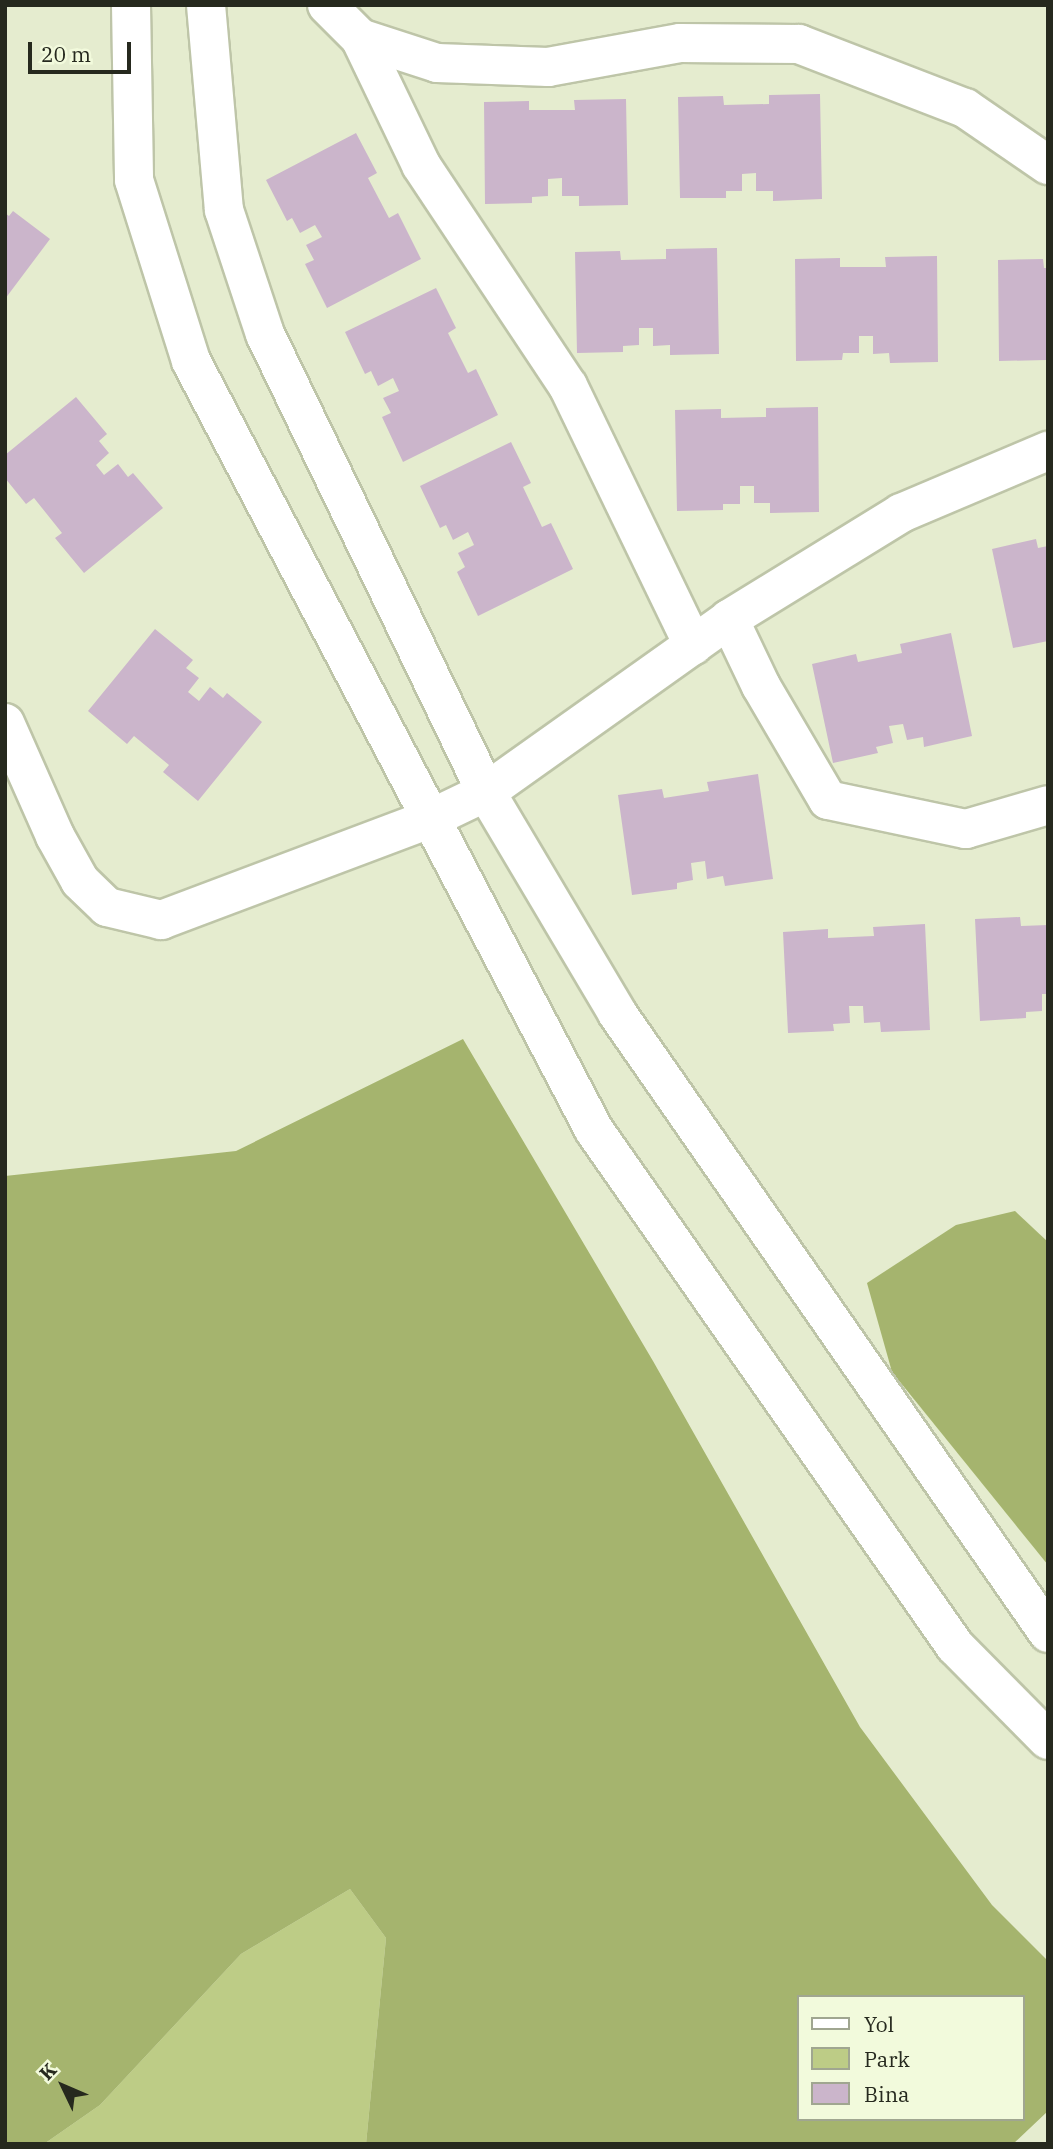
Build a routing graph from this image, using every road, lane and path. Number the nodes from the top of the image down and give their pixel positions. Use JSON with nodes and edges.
{"nodes":[{"id":1,"x":131,"y":5,"type":"edge"},
{"id":2,"x":206,"y":5,"type":"edge"},
{"id":3,"x":327,"y":5,"type":"edge"},
{"id":4,"x":360,"y":38,"type":"junction"},
{"id":5,"x":1048,"y":165,"type":"edge"},
{"id":6,"x":1048,"y":451,"type":"edge"},
{"id":7,"x":729,"y":619,"type":"junction"},
{"id":8,"x":693,"y":645,"type":"junction"},
{"id":9,"x":5,"y":723,"type":"edge"},
{"id":10,"x":486,"y":792,"type":"junction"},
{"id":11,"x":1048,"y":805,"type":"edge"},
{"id":12,"x":430,"y":819,"type":"junction"},
{"id":13,"x":1048,"y":1633,"type":"edge"},
{"id":14,"x":1048,"y":1740,"type":"edge"}],
"edges":[{"from":1,"to":12,"type":"street"},
{"from":2,"to":10,"type":"street"},
{"from":3,"to":4,"type":"street"},
{"from":4,"to":5,"type":"street"},
{"from":4,"to":8,"type":"street"},
{"from":6,"to":7,"type":"street"},
{"from":7,"to":8,"type":"street"},
{"from":7,"to":11,"type":"street"},
{"from":8,"to":10,"type":"street"},
{"from":9,"to":12,"type":"street"},
{"from":10,"to":12,"type":"street"},
{"from":10,"to":13,"type":"street"},
{"from":12,"to":14,"type":"street"}]}
